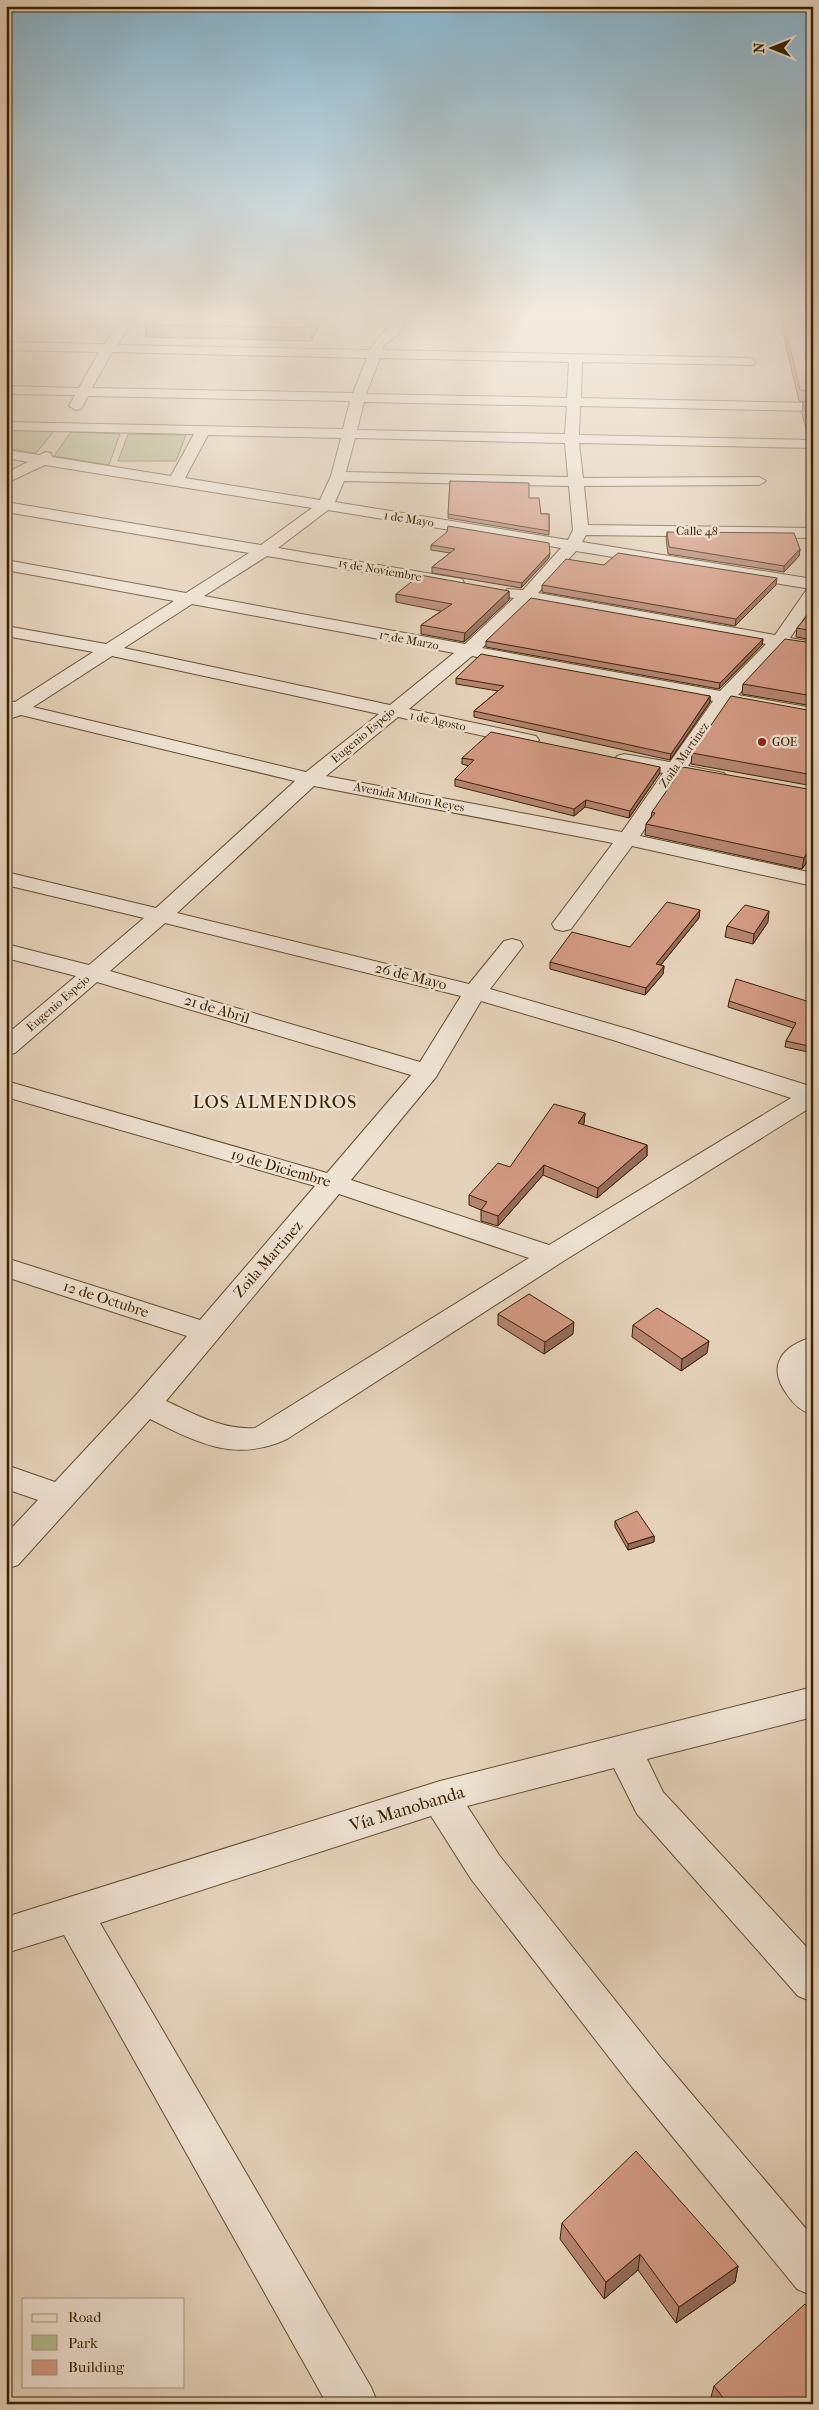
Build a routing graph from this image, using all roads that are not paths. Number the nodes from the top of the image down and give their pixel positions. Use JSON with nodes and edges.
{"nodes":[{"id":1,"x":64,"y":430,"type":"edge"},
{"id":2,"x":202,"y":430,"type":"edge"},
{"id":3,"x":219,"y":430,"type":"edge"},
{"id":4,"x":350,"y":430,"type":"edge"},
{"id":5,"x":572,"y":430,"type":"edge"},
{"id":6,"x":349,"y":434,"type":"junction"},
{"id":7,"x":572,"y":440,"type":"junction"},
{"id":8,"x":813,"y":443,"type":"edge"},
{"id":9,"x":6,"y":454,"type":"edge"},
{"id":10,"x":43,"y":460,"type":"junction"},
{"id":11,"x":338,"y":476,"type":"junction"},
{"id":12,"x":6,"y":478,"type":"edge"},
{"id":13,"x":176,"y":481,"type":"junction"},
{"id":14,"x":759,"y":481,"type":"dead end"},
{"id":15,"x":576,"y":482,"type":"junction"},
{"id":16,"x":326,"y":505,"type":"junction"},
{"id":17,"x":6,"y":507,"type":"edge"},
{"id":18,"x":581,"y":530,"type":"junction"},
{"id":19,"x":813,"y":533,"type":"edge"},
{"id":20,"x":572,"y":546,"type":"junction"},
{"id":21,"x":265,"y":550,"type":"junction"},
{"id":22,"x":6,"y":565,"type":"edge"},
{"id":23,"x":813,"y":584,"type":"edge"},
{"id":24,"x":468,"y":585,"type":"edge"},
{"id":25,"x":497,"y":590,"type":"edge"},
{"id":26,"x":813,"y":593,"type":"edge"},
{"id":27,"x":526,"y":596,"type":"junction"},
{"id":28,"x":189,"y":598,"type":"junction"},
{"id":29,"x":6,"y":631,"type":"edge"},
{"id":30,"x":779,"y":641,"type":"junction"},
{"id":31,"x":813,"y":647,"type":"edge"},
{"id":32,"x":108,"y":650,"type":"junction"},
{"id":33,"x":468,"y":651,"type":"junction"},
{"id":34,"x":725,"y":697,"type":"junction"},
{"id":35,"x":10,"y":710,"type":"edge"},
{"id":36,"x":391,"y":711,"type":"junction"},
{"id":37,"x":813,"y":714,"type":"edge"},
{"id":38,"x":547,"y":744,"type":"edge"},
{"id":39,"x":606,"y":756,"type":"edge"},
{"id":40,"x":674,"y":770,"type":"junction"},
{"id":41,"x":310,"y":779,"type":"junction"},
{"id":42,"x":739,"y":781,"type":"edge"},
{"id":43,"x":628,"y":839,"type":"junction"},
{"id":44,"x":6,"y":878,"type":"edge"},
{"id":45,"x":813,"y":880,"type":"edge"},
{"id":46,"x":161,"y":915,"type":"junction"},
{"id":47,"x":564,"y":924,"type":"dead end"},
{"id":48,"x":512,"y":946,"type":"dead end"},
{"id":49,"x":6,"y":951,"type":"edge"},
{"id":50,"x":93,"y":972,"type":"junction"},
{"id":51,"x":474,"y":992,"type":"junction"},
{"id":52,"x":6,"y":1048,"type":"edge"},
{"id":53,"x":427,"y":1072,"type":"junction"},
{"id":54,"x":6,"y":1089,"type":"edge"},
{"id":55,"x":812,"y":1095,"type":"edge"},
{"id":56,"x":334,"y":1183,"type":"junction"},
{"id":57,"x":552,"y":1256,"type":"junction"},
{"id":58,"x":6,"y":1267,"type":"edge"},
{"id":59,"x":205,"y":1332,"type":"junction"},
{"id":60,"x":813,"y":1348,"type":"edge"},
{"id":61,"x":146,"y":1404,"type":"junction"},
{"id":62,"x":813,"y":1404,"type":"edge"},
{"id":63,"x":6,"y":1476,"type":"edge"},
{"id":64,"x":61,"y":1496,"type":"junction"},
{"id":65,"x":6,"y":1556,"type":"edge"},
{"id":66,"x":813,"y":1702,"type":"edge"},
{"id":67,"x":624,"y":1750,"type":"junction"},
{"id":68,"x":440,"y":1797,"type":"junction"},
{"id":69,"x":74,"y":1915,"type":"junction"},
{"id":70,"x":6,"y":1935,"type":"edge"},
{"id":71,"x":813,"y":1983,"type":"edge"},
{"id":72,"x":813,"y":2273,"type":"edge"},
{"id":73,"x":354,"y":2404,"type":"edge"}],
"edges":[{"from":1,"to":10,"type":"street"},
{"from":2,"to":13,"type":"street"},
{"from":3,"to":6,"type":"street"},
{"from":4,"to":6,"type":"street"},
{"from":5,"to":7,"type":"street"},
{"from":6,"to":7,"type":"street"},
{"from":6,"to":11,"type":"street"},
{"from":7,"to":8,"type":"street"},
{"from":7,"to":15,"type":"street"},
{"from":9,"to":10,"type":"street","name":"1 de Mayo"},
{"from":10,"to":12,"type":"street"},
{"from":10,"to":13,"type":"street","name":"1 de Mayo"},
{"from":11,"to":15,"type":"street"},
{"from":11,"to":16,"type":"street"},
{"from":13,"to":16,"type":"street","name":"1 de Mayo"},
{"from":14,"to":15,"type":"street"},
{"from":15,"to":18,"type":"street"},
{"from":16,"to":20,"type":"street","name":"1 de Mayo"},
{"from":16,"to":21,"type":"street"},
{"from":17,"to":21,"type":"street","name":"15 de Noviembre"},
{"from":18,"to":19,"type":"street","name":"Calle 48"},
{"from":18,"to":20,"type":"street","name":"Eugenio Espejo"},
{"from":20,"to":23,"type":"street","name":"1 de Mayo"},
{"from":20,"to":27,"type":"street","name":"Eugenio Espejo"},
{"from":21,"to":24,"type":"street","name":"15 de Noviembre"},
{"from":21,"to":28,"type":"street"},
{"from":22,"to":28,"type":"street","name":"17 de Marzo"},
{"from":25,"to":27,"type":"street"},
{"from":26,"to":30,"type":"street","name":"Zoila Martinez"},
{"from":27,"to":30,"type":"street"},
{"from":27,"to":33,"type":"street","name":"Eugenio Espejo"},
{"from":28,"to":32,"type":"street"},
{"from":28,"to":33,"type":"street","name":"17 de Marzo"},
{"from":29,"to":32,"type":"street","name":"1 de Agosto"},
{"from":30,"to":31,"type":"street"},
{"from":30,"to":34,"type":"street","name":"Zoila Martinez"},
{"from":32,"to":35,"type":"street"},
{"from":32,"to":36,"type":"street","name":"1 de Agosto"},
{"from":33,"to":34,"type":"street","name":"17 de Marzo"},
{"from":33,"to":36,"type":"street","name":"Eugenio Espejo"},
{"from":34,"to":37,"type":"street","name":"17 de Marzo"},
{"from":34,"to":40,"type":"street","name":"Zoila Martinez"},
{"from":35,"to":41,"type":"street","name":"Avenida Milton Reyes"},
{"from":36,"to":38,"type":"street","name":"1 de Agosto"},
{"from":36,"to":41,"type":"street","name":"Eugenio Espejo"},
{"from":39,"to":40,"type":"street"},
{"from":40,"to":42,"type":"street"},
{"from":40,"to":43,"type":"street","name":"Zoila Martinez"},
{"from":41,"to":43,"type":"street","name":"Avenida Milton Reyes"},
{"from":41,"to":46,"type":"street","name":"Eugenio Espejo"},
{"from":43,"to":45,"type":"street","name":"Avenida Milton Reyes"},
{"from":43,"to":47,"type":"street","name":"Zoila Martinez"},
{"from":44,"to":46,"type":"street","name":"26 de Mayo"},
{"from":46,"to":50,"type":"street","name":"Eugenio Espejo"},
{"from":46,"to":51,"type":"street","name":"26 de Mayo"},
{"from":48,"to":51,"type":"street","name":"Zoila Martinez"},
{"from":49,"to":50,"type":"street","name":"21 de Abril"},
{"from":50,"to":52,"type":"street","name":"Eugenio Espejo"},
{"from":50,"to":53,"type":"street","name":"21 de Abril"},
{"from":51,"to":53,"type":"street","name":"Zoila Martinez"},
{"from":51,"to":55,"type":"street","name":"26 de Mayo"},
{"from":53,"to":56,"type":"street","name":"Zoila Martinez"},
{"from":54,"to":56,"type":"street","name":"19 de Diciembre"},
{"from":55,"to":57,"type":"street"},
{"from":56,"to":57,"type":"street","name":"19 de Diciembre"},
{"from":56,"to":59,"type":"street","name":"Zoila Martinez"},
{"from":57,"to":61,"type":"street"},
{"from":58,"to":59,"type":"street","name":"12 de Octubre"},
{"from":59,"to":61,"type":"street","name":"Zoila Martinez"},
{"from":60,"to":62,"type":"street"},
{"from":61,"to":64,"type":"street","name":"Zoila Martinez"},
{"from":63,"to":64,"type":"street"},
{"from":64,"to":65,"type":"street","name":"Zoila Martinez"},
{"from":66,"to":67,"type":"street","name":"Vía Manobanda"},
{"from":67,"to":68,"type":"street","name":"Vía Manobanda"},
{"from":67,"to":71,"type":"street"},
{"from":68,"to":69,"type":"street","name":"Vía Manobanda"},
{"from":68,"to":72,"type":"street"},
{"from":69,"to":70,"type":"street","name":"Vía Manobanda"},
{"from":69,"to":73,"type":"street"}]}
